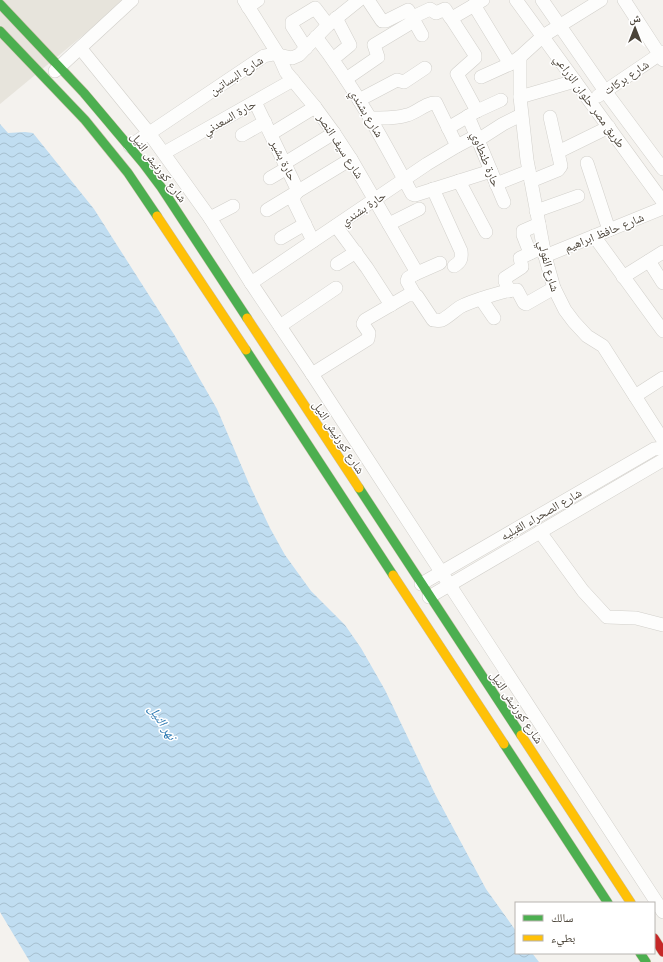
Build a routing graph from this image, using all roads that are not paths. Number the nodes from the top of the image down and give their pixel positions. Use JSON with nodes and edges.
{"nodes":[{"id":1,"x":132,"y":0,"type":"edge"},
{"id":2,"x":359,"y":0,"type":"edge"},
{"id":3,"x":368,"y":0,"type":"edge"},
{"id":4,"x":516,"y":0,"type":"edge"},
{"id":5,"x":542,"y":0,"type":"edge"},
{"id":6,"x":601,"y":0,"type":"edge"},
{"id":7,"x":624,"y":0,"type":"edge"},
{"id":8,"x":250,"y":2,"type":"edge"},
{"id":9,"x":478,"y":2,"type":"edge"},
{"id":10,"x":0,"y":4,"type":"edge"},
{"id":11,"x":451,"y":18,"type":"junction"},
{"id":12,"x":414,"y":19,"type":"junction"},
{"id":13,"x":332,"y":22,"type":"junction"},
{"id":14,"x":560,"y":26,"type":"junction"},
{"id":15,"x":0,"y":31,"type":"edge"},
{"id":16,"x":422,"y":35,"type":"dead end"},
{"id":17,"x":543,"y":36,"type":"junction"},
{"id":18,"x":316,"y":37,"type":"junction"},
{"id":19,"x":306,"y":48,"type":"junction"},
{"id":20,"x":80,"y":49,"type":"junction"},
{"id":21,"x":278,"y":54,"type":"junction"},
{"id":22,"x":662,"y":56,"type":"edge"},
{"id":23,"x":333,"y":59,"type":"junction"},
{"id":24,"x":515,"y":60,"type":"junction"},
{"id":25,"x":60,"y":67,"type":"junction"},
{"id":26,"x":425,"y":68,"type":"dead end"},
{"id":27,"x":480,"y":76,"type":"dead end"},
{"id":28,"x":46,"y":79,"type":"junction"},
{"id":29,"x":346,"y":79,"type":"junction"},
{"id":30,"x":293,"y":80,"type":"junction"},
{"id":31,"x":575,"y":81,"type":"junction"},
{"id":32,"x":605,"y":91,"type":"junction"},
{"id":33,"x":520,"y":97,"type":"junction"},
{"id":34,"x":359,"y":100,"type":"junction"},
{"id":35,"x":590,"y":101,"type":"junction"},
{"id":36,"x":255,"y":102,"type":"junction"},
{"id":37,"x":315,"y":107,"type":"junction"},
{"id":38,"x":473,"y":114,"type":"junction"},
{"id":39,"x":521,"y":115,"type":"junction"},
{"id":40,"x":550,"y":117,"type":"dead end"},
{"id":41,"x":370,"y":118,"type":"junction"},
{"id":42,"x":265,"y":122,"type":"junction"},
{"id":43,"x":503,"y":124,"type":"junction"},
{"id":44,"x":609,"y":127,"type":"junction"},
{"id":45,"x":448,"y":128,"type":"junction"},
{"id":46,"x":149,"y":132,"type":"junction"},
{"id":47,"x":334,"y":132,"type":"junction"},
{"id":48,"x":271,"y":134,"type":"junction"},
{"id":49,"x":242,"y":135,"type":"dead end"},
{"id":50,"x":477,"y":138,"type":"junction"},
{"id":51,"x":130,"y":146,"type":"junction"},
{"id":52,"x":456,"y":146,"type":"junction"},
{"id":53,"x":558,"y":152,"type":"junction"},
{"id":54,"x":164,"y":153,"type":"junction"},
{"id":55,"x":351,"y":159,"type":"junction"},
{"id":56,"x":661,"y":161,"type":"edge"},
{"id":57,"x":587,"y":163,"type":"dead end"},
{"id":58,"x":286,"y":166,"type":"junction"},
{"id":59,"x":491,"y":171,"type":"junction"},
{"id":60,"x":530,"y":176,"type":"junction"},
{"id":61,"x":270,"y":178,"type":"dead end"},
{"id":62,"x":404,"y":180,"type":"junction"},
{"id":63,"x":460,"y":181,"type":"junction"},
{"id":64,"x":496,"y":184,"type":"junction"},
{"id":65,"x":433,"y":189,"type":"junction"},
{"id":66,"x":297,"y":192,"type":"junction"},
{"id":67,"x":578,"y":196,"type":"dead end"},
{"id":68,"x":375,"y":199,"type":"junction"},
{"id":69,"x":504,"y":202,"type":"dead end"},
{"id":70,"x":663,"y":202,"type":"edge"},
{"id":71,"x":233,"y":206,"type":"dead end"},
{"id":72,"x":663,"y":208,"type":"edge"},
{"id":73,"x":419,"y":209,"type":"dead end"},
{"id":74,"x":267,"y":210,"type":"dead end"},
{"id":75,"x":536,"y":211,"type":"junction"},
{"id":76,"x":210,"y":218,"type":"junction"},
{"id":77,"x":305,"y":224,"type":"junction"},
{"id":78,"x":389,"y":224,"type":"junction"},
{"id":79,"x":539,"y":224,"type":"junction"},
{"id":80,"x":336,"y":226,"type":"junction"},
{"id":81,"x":609,"y":230,"type":"junction"},
{"id":82,"x":486,"y":232,"type":"dead end"},
{"id":83,"x":594,"y":236,"type":"junction"},
{"id":84,"x":281,"y":238,"type":"dead end"},
{"id":85,"x":313,"y":241,"type":"junction"},
{"id":86,"x":544,"y":251,"type":"junction"},
{"id":87,"x":356,"y":252,"type":"junction"},
{"id":88,"x":663,"y":252,"type":"edge"},
{"id":89,"x":530,"y":253,"type":"junction"},
{"id":90,"x":649,"y":261,"type":"junction"},
{"id":91,"x":440,"y":263,"type":"dead end"},
{"id":92,"x":337,"y":264,"type":"dead end"},
{"id":93,"x":454,"y":266,"type":"dead end"},
{"id":94,"x":415,"y":274,"type":"junction"},
{"id":95,"x":623,"y":277,"type":"junction"},
{"id":96,"x":251,"y":283,"type":"junction"},
{"id":97,"x":663,"y":283,"type":"edge"},
{"id":98,"x":336,"y":288,"type":"dead end"},
{"id":99,"x":554,"y":288,"type":"junction"},
{"id":100,"x":509,"y":291,"type":"junction"},
{"id":101,"x":415,"y":294,"type":"junction"},
{"id":102,"x":480,"y":299,"type":"junction"},
{"id":103,"x":391,"y":305,"type":"junction"},
{"id":104,"x":494,"y":318,"type":"dead end"},
{"id":105,"x":280,"y":326,"type":"junction"},
{"id":106,"x":662,"y":327,"type":"edge"},
{"id":107,"x":312,"y":374,"type":"junction"},
{"id":108,"x":663,"y":378,"type":"edge"},
{"id":109,"x":635,"y":396,"type":"junction"},
{"id":110,"x":663,"y":440,"type":"edge"},
{"id":111,"x":663,"y":448,"type":"edge"},
{"id":112,"x":663,"y":460,"type":"edge"},
{"id":113,"x":540,"y":532,"type":"junction"},
{"id":114,"x":441,"y":572,"type":"junction"},
{"id":115,"x":421,"y":584,"type":"junction"},
{"id":116,"x":450,"y":585,"type":"junction"},
{"id":117,"x":429,"y":597,"type":"junction"},
{"id":118,"x":663,"y":625,"type":"edge"},
{"id":119,"x":607,"y":902,"type":"edge"},
{"id":120,"x":630,"y":902,"type":"edge"},
{"id":121,"x":663,"y":912,"type":"edge"}],
"edges":[{"from":1,"to":20,"type":"street"},
{"from":2,"to":13,"type":"street","name":"شارع البساتين"},
{"from":3,"to":12,"type":"street"},
{"from":4,"to":17,"type":"street","name":"طريق مصر حلوان الزراعي"},
{"from":5,"to":14,"type":"street","name":"طريق مصر حلوان الزراعي"},
{"from":6,"to":14,"type":"street"},
{"from":7,"to":22,"type":"street"},
{"from":8,"to":21,"type":"street","name":"شارع سيف النصر"},
{"from":9,"to":11,"type":"street"},
{"from":9,"to":24,"type":"street"},
{"from":10,"to":25,"type":"highway","name":"شارع كورنيش النيل"},
{"from":11,"to":12,"type":"street"},
{"from":11,"to":38,"type":"street","name":"حارة طنطاوي"},
{"from":12,"to":16,"type":"street"},
{"from":12,"to":29,"type":"street"},
{"from":13,"to":18,"type":"street","name":"شارع البساتين"},
{"from":13,"to":19,"type":"street"},
{"from":13,"to":23,"type":"street"},
{"from":14,"to":17,"type":"street"},
{"from":14,"to":32,"type":"street","name":"طريق مصر حلوان الزراعي"},
{"from":15,"to":28,"type":"highway"},
{"from":17,"to":24,"type":"street"},
{"from":17,"to":31,"type":"street","name":"طريق مصر حلوان الزراعي"},
{"from":18,"to":19,"type":"street","name":"شارع البساتين"},
{"from":18,"to":23,"type":"street","name":"شارع بشندي"},
{"from":19,"to":21,"type":"street","name":"شارع البساتين"},
{"from":20,"to":25,"type":"street"},
{"from":20,"to":46,"type":"street"},
{"from":21,"to":30,"type":"street","name":"شارع سيف النصر"},
{"from":21,"to":46,"type":"street","name":"شارع البساتين"},
{"from":22,"to":32,"type":"street","name":"شارع بركات"},
{"from":23,"to":29,"type":"street","name":"شارع بشندي"},
{"from":24,"to":27,"type":"street"},
{"from":24,"to":33,"type":"street","name":"شارع الفولي"},
{"from":25,"to":28,"type":"street"},
{"from":25,"to":51,"type":"highway","name":"شارع كورنيش النيل"},
{"from":26,"to":34,"type":"street"},
{"from":28,"to":119,"type":"highway"},
{"from":29,"to":34,"type":"street","name":"شارع بشندي"},
{"from":30,"to":36,"type":"street","name":"حارة السعدني"},
{"from":30,"to":37,"type":"street","name":"شارع سيف النصر"},
{"from":31,"to":33,"type":"street"},
{"from":31,"to":35,"type":"street","name":"طريق مصر حلوان الزراعي"},
{"from":32,"to":35,"type":"street","name":"شارع بركات"},
{"from":32,"to":56,"type":"street","name":"طريق مصر حلوان الزراعي"},
{"from":33,"to":39,"type":"street","name":"شارع الفولي"},
{"from":34,"to":41,"type":"street","name":"شارع بشندي"},
{"from":35,"to":44,"type":"street","name":"طريق مصر حلوان الزراعي"},
{"from":36,"to":42,"type":"street","name":"حارة بشير"},
{"from":36,"to":54,"type":"street","name":"حارة السعدني"},
{"from":37,"to":47,"type":"street","name":"شارع سيف النصر"},
{"from":37,"to":48,"type":"street"},
{"from":38,"to":43,"type":"street"},
{"from":38,"to":45,"type":"street"},
{"from":38,"to":50,"type":"street","name":"حارة طنطاوي"},
{"from":39,"to":43,"type":"street","name":"حارة بشندي"},
{"from":39,"to":60,"type":"street","name":"شارع الفولي"},
{"from":40,"to":53,"type":"street"},
{"from":41,"to":45,"type":"street"},
{"from":41,"to":62,"type":"street","name":"شارع بشندي"},
{"from":42,"to":48,"type":"street","name":"حارة بشير"},
{"from":42,"to":49,"type":"street"},
{"from":43,"to":50,"type":"street","name":"حارة بشندي"},
{"from":44,"to":53,"type":"street"},
{"from":44,"to":70,"type":"street","name":"طريق مصر حلوان الزراعي"},
{"from":45,"to":52,"type":"street"},
{"from":46,"to":51,"type":"street","name":"شارع البساتين"},
{"from":46,"to":54,"type":"street"},
{"from":47,"to":55,"type":"street","name":"شارع سيف النصر"},
{"from":47,"to":58,"type":"street"},
{"from":48,"to":58,"type":"street","name":"حارة بشير"},
{"from":50,"to":52,"type":"street","name":"حارة بشندي"},
{"from":50,"to":59,"type":"street","name":"حارة طنطاوي"},
{"from":51,"to":115,"type":"highway","name":"شارع كورنيش النيل"},
{"from":52,"to":62,"type":"street","name":"حارة بشندي"},
{"from":53,"to":60,"type":"street"},
{"from":54,"to":76,"type":"street"},
{"from":55,"to":66,"type":"street"},
{"from":55,"to":68,"type":"street","name":"شارع سيف النصر"},
{"from":57,"to":81,"type":"street"},
{"from":58,"to":61,"type":"street"},
{"from":58,"to":66,"type":"street","name":"حارة بشير"},
{"from":59,"to":63,"type":"street"},
{"from":59,"to":64,"type":"street","name":"حارة طنطاوي"},
{"from":60,"to":64,"type":"street"},
{"from":60,"to":75,"type":"street","name":"شارع الفولي"},
{"from":62,"to":65,"type":"street","name":"شارع بشندي"},
{"from":62,"to":68,"type":"street","name":"حارة بشندي"},
{"from":63,"to":65,"type":"street"},
{"from":63,"to":82,"type":"street"},
{"from":64,"to":69,"type":"street","name":"حارة طنطاوي"},
{"from":65,"to":93,"type":"street"},
{"from":66,"to":74,"type":"street"},
{"from":66,"to":77,"type":"street","name":"حارة بشير"},
{"from":67,"to":75,"type":"street"},
{"from":68,"to":78,"type":"street","name":"شارع سيف النصر"},
{"from":68,"to":80,"type":"street","name":"حارة بشندي"},
{"from":71,"to":76,"type":"street"},
{"from":72,"to":81,"type":"street","name":"شارع حافظ ابراهيم"},
{"from":73,"to":78,"type":"street"},
{"from":75,"to":79,"type":"street","name":"شارع الفولي"},
{"from":76,"to":96,"type":"street"},
{"from":77,"to":84,"type":"street"},
{"from":77,"to":85,"type":"street","name":"حارة بشير"},
{"from":78,"to":94,"type":"street","name":"شارع سيف النصر"},
{"from":79,"to":86,"type":"street","name":"شارع الفولي"},
{"from":79,"to":89,"type":"street"},
{"from":80,"to":85,"type":"street","name":"حارة بشندي"},
{"from":80,"to":87,"type":"street"},
{"from":81,"to":83,"type":"street","name":"شارع حافظ ابراهيم"},
{"from":83,"to":86,"type":"street","name":"شارع حافظ ابراهيم"},
{"from":83,"to":95,"type":"street"},
{"from":85,"to":96,"type":"street","name":"حارة بشندي"},
{"from":86,"to":89,"type":"street","name":"شارع حافظ ابراهيم"},
{"from":86,"to":99,"type":"street","name":"شارع الفولي"},
{"from":87,"to":92,"type":"street"},
{"from":87,"to":103,"type":"street"},
{"from":88,"to":90,"type":"street"},
{"from":89,"to":100,"type":"street"},
{"from":90,"to":95,"type":"street"},
{"from":90,"to":97,"type":"street"},
{"from":91,"to":94,"type":"street"},
{"from":94,"to":101,"type":"street"},
{"from":95,"to":106,"type":"street"},
{"from":96,"to":105,"type":"street"},
{"from":98,"to":105,"type":"street"},
{"from":99,"to":100,"type":"street"},
{"from":99,"to":109,"type":"street","name":"شارع الفولي"},
{"from":100,"to":102,"type":"street"},
{"from":101,"to":102,"type":"street"},
{"from":101,"to":103,"type":"street"},
{"from":102,"to":104,"type":"street"},
{"from":103,"to":107,"type":"street"},
{"from":105,"to":107,"type":"street"},
{"from":107,"to":114,"type":"street"},
{"from":108,"to":109,"type":"street"},
{"from":109,"to":110,"type":"street","name":"شارع الفولي"},
{"from":111,"to":114,"type":"street","name":"شارع الصحراء القبليه"},
{"from":112,"to":113,"type":"street","name":"شارع الصحراء القبليه"},
{"from":113,"to":116,"type":"street","name":"شارع الصحراء القبليه"},
{"from":113,"to":118,"type":"street"},
{"from":114,"to":115,"type":"street","name":"شارع الصحراء القبليه"},
{"from":114,"to":116,"type":"street"},
{"from":115,"to":117,"type":"highway","name":"شارع كورنيش النيل"},
{"from":116,"to":117,"type":"street","name":"شارع الصحراء القبليه"},
{"from":116,"to":121,"type":"street"},
{"from":117,"to":120,"type":"highway","name":"شارع كورنيش النيل"}]}
